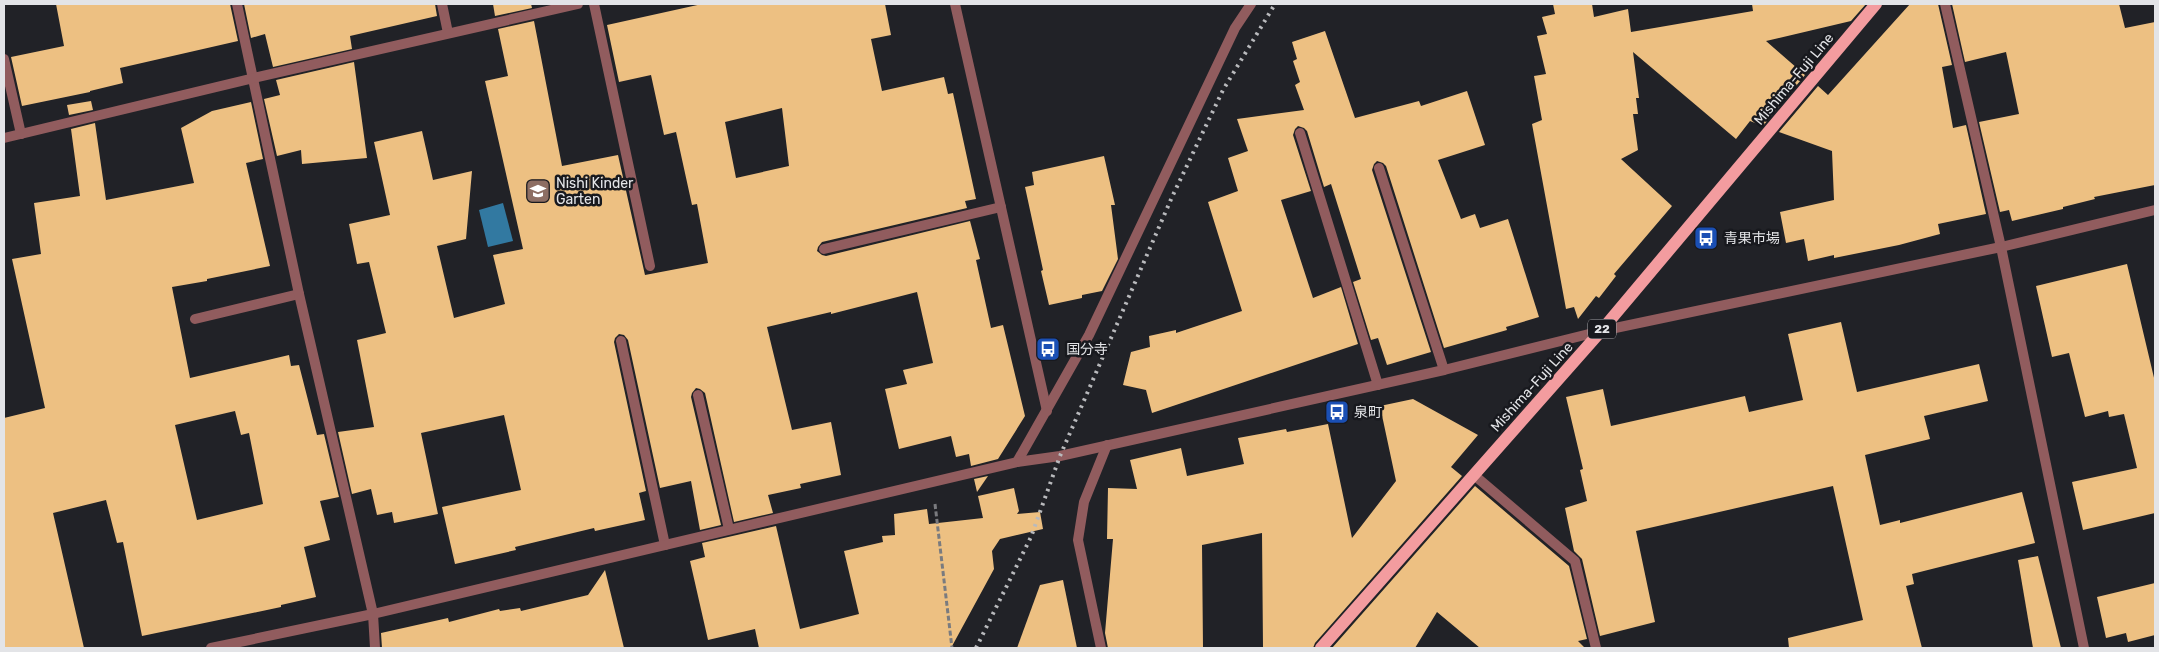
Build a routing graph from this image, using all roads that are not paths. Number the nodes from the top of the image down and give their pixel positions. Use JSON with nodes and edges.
{"nodes":[{"id":1,"x":238,"y":4,"type":"edge"},
{"id":2,"x":442,"y":4,"type":"edge"},
{"id":3,"x":578,"y":4,"type":"edge"},
{"id":4,"x":594,"y":4,"type":"edge"},
{"id":5,"x":955,"y":4,"type":"edge"},
{"id":6,"x":1251,"y":4,"type":"edge"},
{"id":7,"x":1876,"y":4,"type":"edge"},
{"id":8,"x":1945,"y":4,"type":"edge"},
{"id":9,"x":448,"y":33,"type":"junction"},
{"id":10,"x":4,"y":59,"type":"edge"},
{"id":11,"x":254,"y":78,"type":"junction"},
{"id":12,"x":1300,"y":133,"type":"dead end"},
{"id":13,"x":21,"y":134,"type":"junction"},
{"id":14,"x":4,"y":138,"type":"edge"},
{"id":15,"x":1379,"y":168,"type":"dead end"},
{"id":16,"x":1001,"y":207,"type":"junction"},
{"id":17,"x":2155,"y":210,"type":"edge"},
{"id":18,"x":2001,"y":246,"type":"junction"},
{"id":19,"x":824,"y":249,"type":"dead end"},
{"id":20,"x":650,"y":266,"type":"dead end"},
{"id":21,"x":299,"y":294,"type":"junction"},
{"id":22,"x":195,"y":319,"type":"dead end"},
{"id":23,"x":1601,"y":331,"type":"junction"},
{"id":24,"x":621,"y":341,"type":"dead end"},
{"id":25,"x":1444,"y":370,"type":"junction"},
{"id":26,"x":1378,"y":385,"type":"junction"},
{"id":27,"x":698,"y":395,"type":"dead end"},
{"id":28,"x":1047,"y":411,"type":"junction"},
{"id":29,"x":1106,"y":445,"type":"junction"},
{"id":30,"x":1017,"y":462,"type":"junction"},
{"id":31,"x":1474,"y":475,"type":"junction"},
{"id":32,"x":729,"y":529,"type":"junction"},
{"id":33,"x":665,"y":545,"type":"junction"},
{"id":34,"x":373,"y":614,"type":"junction"},
{"id":35,"x":211,"y":648,"type":"edge"},
{"id":36,"x":375,"y":648,"type":"edge"},
{"id":37,"x":1101,"y":648,"type":"edge"},
{"id":38,"x":1320,"y":648,"type":"edge"},
{"id":39,"x":1596,"y":648,"type":"edge"},
{"id":40,"x":2084,"y":648,"type":"edge"}],
"edges":[{"from":1,"to":11,"type":"street"},
{"from":2,"to":9,"type":"street"},
{"from":3,"to":9,"type":"street"},
{"from":4,"to":20,"type":"street"},
{"from":5,"to":16,"type":"street"},
{"from":6,"to":28,"type":"street"},
{"from":7,"to":23,"type":"main road","name":"Mishima-Fuji Line","number":"22"},
{"from":8,"to":18,"type":"street"},
{"from":9,"to":11,"type":"street"},
{"from":10,"to":13,"type":"street"},
{"from":11,"to":13,"type":"street"},
{"from":11,"to":21,"type":"street"},
{"from":12,"to":26,"type":"street"},
{"from":13,"to":14,"type":"street"},
{"from":15,"to":25,"type":"street"},
{"from":16,"to":19,"type":"street"},
{"from":16,"to":28,"type":"street"},
{"from":17,"to":18,"type":"street"},
{"from":18,"to":23,"type":"street"},
{"from":18,"to":40,"type":"street"},
{"from":21,"to":22,"type":"street"},
{"from":21,"to":34,"type":"street"},
{"from":23,"to":25,"type":"street"},
{"from":23,"to":31,"type":"main road","name":"Mishima-Fuji Line","number":"22"},
{"from":24,"to":33,"type":"street"},
{"from":25,"to":26,"type":"street"},
{"from":26,"to":29,"type":"street"},
{"from":27,"to":32,"type":"street"},
{"from":28,"to":30,"type":"street"},
{"from":29,"to":30,"type":"street"},
{"from":29,"to":37,"type":"street"},
{"from":30,"to":32,"type":"street"},
{"from":31,"to":38,"type":"main road","name":"Mishima-Fuji Line","number":"22"},
{"from":31,"to":39,"type":"street"},
{"from":32,"to":33,"type":"street"},
{"from":33,"to":34,"type":"street"},
{"from":34,"to":35,"type":"street"},
{"from":34,"to":36,"type":"street"}]}
